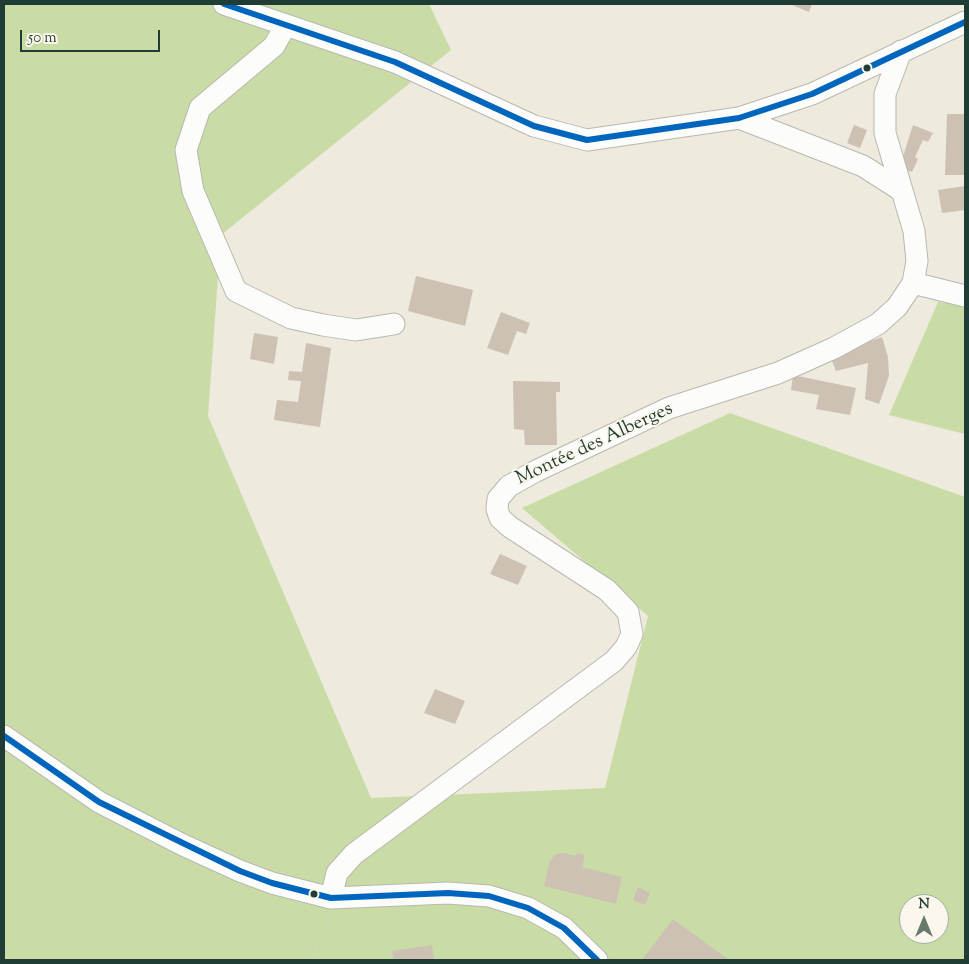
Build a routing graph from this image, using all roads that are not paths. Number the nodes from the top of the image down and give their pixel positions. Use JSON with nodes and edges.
{"nodes":[{"id":1,"x":224,"y":4,"type":"edge"},
{"id":2,"x":964,"y":23,"type":"edge"},
{"id":3,"x":286,"y":25,"type":"junction"},
{"id":4,"x":901,"y":51,"type":"junction"},
{"id":5,"x":739,"y":118,"type":"junction"},
{"id":6,"x":899,"y":189,"type":"junction"},
{"id":7,"x":913,"y":283,"type":"junction"},
{"id":8,"x":965,"y":296,"type":"edge"},
{"id":9,"x":394,"y":324,"type":"dead end"},
{"id":10,"x":4,"y":736,"type":"edge"},
{"id":11,"x":331,"y":898,"type":"junction"},
{"id":12,"x":597,"y":960,"type":"edge"}],
"edges":[{"from":1,"to":3,"type":"street"},
{"from":2,"to":4,"type":"street"},
{"from":3,"to":5,"type":"street"},
{"from":3,"to":9,"type":"street"},
{"from":4,"to":5,"type":"street"},
{"from":4,"to":6,"type":"street","name":"Montée des Alberges"},
{"from":5,"to":6,"type":"street"},
{"from":6,"to":7,"type":"street","name":"Montée des Alberges"},
{"from":7,"to":8,"type":"street"},
{"from":7,"to":11,"type":"street","name":"Montée des Alberges"},
{"from":10,"to":11,"type":"street"},
{"from":11,"to":12,"type":"street"}]}
